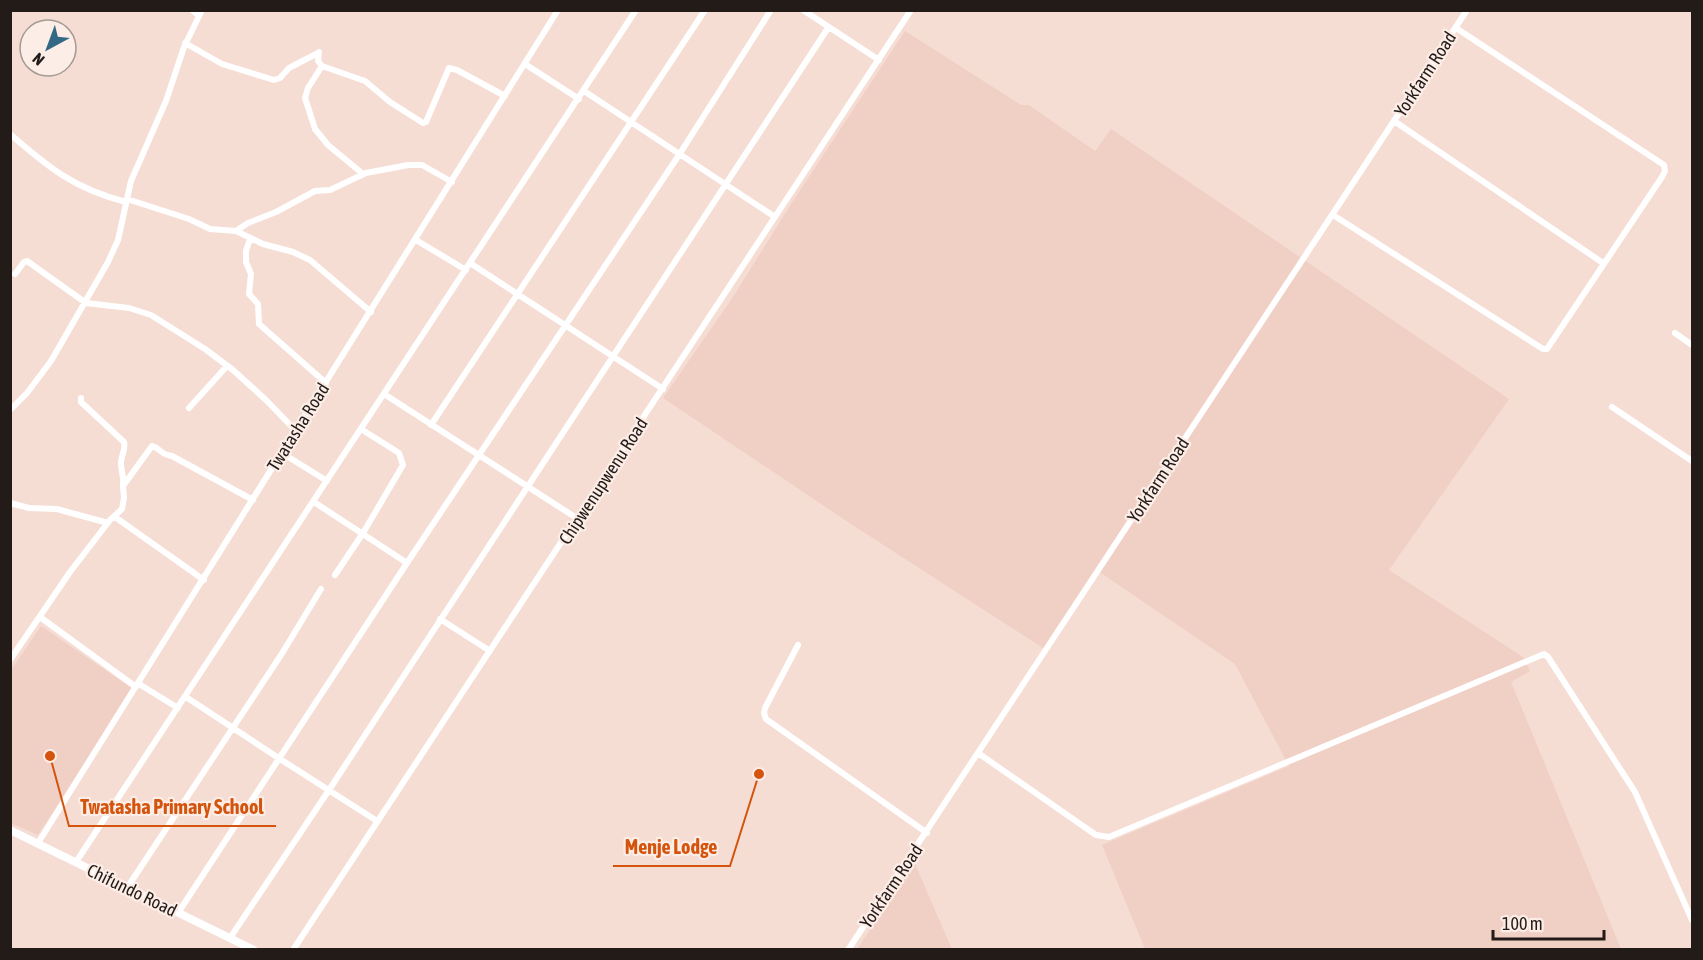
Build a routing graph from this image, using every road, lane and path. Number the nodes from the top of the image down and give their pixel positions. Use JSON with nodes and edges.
{"nodes":[{"id":1,"x":192,"y":10,"type":"edge"},
{"id":2,"x":558,"y":10,"type":"edge"},
{"id":3,"x":636,"y":10,"type":"edge"},
{"id":4,"x":705,"y":10,"type":"edge"},
{"id":5,"x":771,"y":10,"type":"edge"},
{"id":6,"x":803,"y":10,"type":"edge"},
{"id":7,"x":910,"y":10,"type":"edge"},
{"id":8,"x":1467,"y":10,"type":"edge"},
{"id":9,"x":201,"y":13,"type":"edge"},
{"id":10,"x":828,"y":28,"type":"junction"},
{"id":11,"x":1456,"y":28,"type":"junction"},
{"id":12,"x":186,"y":43,"type":"junction"},
{"id":13,"x":879,"y":60,"type":"junction"},
{"id":14,"x":525,"y":64,"type":"junction"},
{"id":15,"x":322,"y":66,"type":"junction"},
{"id":16,"x":584,"y":91,"type":"junction"},
{"id":17,"x":505,"y":96,"type":"junction"},
{"id":18,"x":579,"y":99,"type":"junction"},
{"id":19,"x":1394,"y":121,"type":"junction"},
{"id":20,"x":631,"y":123,"type":"junction"},
{"id":21,"x":10,"y":134,"type":"edge"},
{"id":22,"x":679,"y":154,"type":"junction"},
{"id":23,"x":363,"y":174,"type":"junction"},
{"id":24,"x":452,"y":182,"type":"junction"},
{"id":25,"x":726,"y":185,"type":"junction"},
{"id":26,"x":126,"y":201,"type":"junction"},
{"id":27,"x":1333,"y":215,"type":"junction"},
{"id":28,"x":776,"y":217,"type":"junction"},
{"id":29,"x":236,"y":231,"type":"junction"},
{"id":30,"x":249,"y":239,"type":"junction"},
{"id":31,"x":416,"y":240,"type":"junction"},
{"id":32,"x":470,"y":263,"type":"junction"},
{"id":33,"x":1602,"y":263,"type":"junction"},
{"id":34,"x":466,"y":270,"type":"junction"},
{"id":35,"x":15,"y":274,"type":"dead end"},
{"id":36,"x":518,"y":294,"type":"junction"},
{"id":37,"x":86,"y":303,"type":"junction"},
{"id":38,"x":371,"y":312,"type":"junction"},
{"id":39,"x":565,"y":325,"type":"junction"},
{"id":40,"x":1675,"y":333,"type":"dead end"},
{"id":41,"x":1692,"y":345,"type":"edge"},
{"id":42,"x":613,"y":356,"type":"junction"},
{"id":43,"x":227,"y":366,"type":"junction"},
{"id":44,"x":326,"y":383,"type":"junction"},
{"id":45,"x":663,"y":389,"type":"junction"},
{"id":46,"x":384,"y":394,"type":"junction"},
{"id":47,"x":81,"y":398,"type":"dead end"},
{"id":48,"x":1612,"y":407,"type":"dead end"},
{"id":49,"x":189,"y":408,"type":"dead end"},
{"id":50,"x":10,"y":410,"type":"edge"},
{"id":51,"x":431,"y":425,"type":"junction"},
{"id":52,"x":361,"y":429,"type":"junction"},
{"id":53,"x":296,"y":430,"type":"junction"},
{"id":54,"x":282,"y":453,"type":"junction"},
{"id":55,"x":479,"y":456,"type":"junction"},
{"id":56,"x":1692,"y":461,"type":"edge"},
{"id":57,"x":327,"y":481,"type":"junction"},
{"id":58,"x":527,"y":485,"type":"junction"},
{"id":59,"x":123,"y":486,"type":"junction"},
{"id":60,"x":253,"y":500,"type":"junction"},
{"id":61,"x":314,"y":502,"type":"junction"},
{"id":62,"x":10,"y":503,"type":"edge"},
{"id":63,"x":115,"y":518,"type":"junction"},
{"id":64,"x":578,"y":519,"type":"junction"},
{"id":65,"x":108,"y":523,"type":"junction"},
{"id":66,"x":363,"y":533,"type":"junction"},
{"id":67,"x":407,"y":563,"type":"junction"},
{"id":68,"x":335,"y":575,"type":"dead end"},
{"id":69,"x":204,"y":580,"type":"junction"},
{"id":70,"x":321,"y":589,"type":"dead end"},
{"id":71,"x":40,"y":617,"type":"junction"},
{"id":72,"x":440,"y":619,"type":"junction"},
{"id":73,"x":798,"y":645,"type":"dead end"},
{"id":74,"x":490,"y":651,"type":"junction"},
{"id":75,"x":10,"y":660,"type":"edge"},
{"id":76,"x":138,"y":686,"type":"junction"},
{"id":77,"x":186,"y":697,"type":"junction"},
{"id":78,"x":178,"y":708,"type":"junction"},
{"id":79,"x":232,"y":728,"type":"junction"},
{"id":80,"x":978,"y":753,"type":"junction"},
{"id":81,"x":280,"y":759,"type":"junction"},
{"id":82,"x":329,"y":790,"type":"junction"},
{"id":83,"x":377,"y":821,"type":"junction"},
{"id":84,"x":10,"y":830,"type":"edge"},
{"id":85,"x":927,"y":833,"type":"junction"},
{"id":86,"x":38,"y":843,"type":"junction"},
{"id":87,"x":76,"y":862,"type":"junction"},
{"id":88,"x":127,"y":888,"type":"junction"},
{"id":89,"x":178,"y":913,"type":"junction"},
{"id":90,"x":1692,"y":921,"type":"edge"},
{"id":91,"x":230,"y":938,"type":"junction"},
{"id":92,"x":254,"y":950,"type":"edge"},
{"id":93,"x":293,"y":950,"type":"edge"},
{"id":94,"x":848,"y":950,"type":"edge"}],
"edges":[{"from":1,"to":9,"type":"street"},
{"from":2,"to":14,"type":"street","name":"Twatasha Road"},
{"from":3,"to":16,"type":"street"},
{"from":4,"to":20,"type":"street"},
{"from":5,"to":22,"type":"street"},
{"from":6,"to":10,"type":"street"},
{"from":7,"to":13,"type":"street","name":"Chipwenupwenu Road"},
{"from":8,"to":11,"type":"street","name":"Yorkfarm Road"},
{"from":9,"to":12,"type":"street"},
{"from":10,"to":13,"type":"street"},
{"from":10,"to":25,"type":"street"},
{"from":11,"to":19,"type":"street","name":"Yorkfarm Road"},
{"from":11,"to":33,"type":"street"},
{"from":12,"to":15,"type":"street"},
{"from":12,"to":26,"type":"street"},
{"from":13,"to":28,"type":"street","name":"Chipwenupwenu Road"},
{"from":14,"to":17,"type":"street","name":"Twatasha Road"},
{"from":14,"to":18,"type":"street"},
{"from":15,"to":17,"type":"street"},
{"from":15,"to":23,"type":"street"},
{"from":16,"to":18,"type":"street"},
{"from":16,"to":20,"type":"street"},
{"from":17,"to":24,"type":"street","name":"Twatasha Road"},
{"from":18,"to":32,"type":"street"},
{"from":19,"to":27,"type":"street","name":"Yorkfarm Road"},
{"from":19,"to":33,"type":"street"},
{"from":20,"to":22,"type":"street"},
{"from":20,"to":36,"type":"street"},
{"from":21,"to":26,"type":"street"},
{"from":22,"to":25,"type":"street"},
{"from":22,"to":39,"type":"street"},
{"from":23,"to":24,"type":"street"},
{"from":23,"to":29,"type":"street"},
{"from":24,"to":31,"type":"street","name":"Twatasha Road"},
{"from":25,"to":28,"type":"street"},
{"from":25,"to":42,"type":"street"},
{"from":26,"to":29,"type":"street"},
{"from":26,"to":37,"type":"street"},
{"from":27,"to":33,"type":"street"},
{"from":27,"to":80,"type":"street","name":"Yorkfarm Road"},
{"from":28,"to":45,"type":"street","name":"Chipwenupwenu Road"},
{"from":29,"to":30,"type":"street"},
{"from":30,"to":38,"type":"street"},
{"from":30,"to":44,"type":"street"},
{"from":31,"to":34,"type":"street"},
{"from":31,"to":38,"type":"street","name":"Twatasha Road"},
{"from":32,"to":34,"type":"street"},
{"from":32,"to":36,"type":"street"},
{"from":34,"to":46,"type":"street"},
{"from":35,"to":37,"type":"street"},
{"from":36,"to":39,"type":"street"},
{"from":36,"to":51,"type":"street"},
{"from":37,"to":43,"type":"street"},
{"from":37,"to":50,"type":"street"},
{"from":38,"to":44,"type":"street","name":"Twatasha Road"},
{"from":39,"to":42,"type":"street"},
{"from":39,"to":55,"type":"street"},
{"from":40,"to":41,"type":"street"},
{"from":42,"to":45,"type":"street"},
{"from":42,"to":58,"type":"street"},
{"from":43,"to":49,"type":"street"},
{"from":43,"to":53,"type":"street"},
{"from":44,"to":53,"type":"street","name":"Twatasha Road"},
{"from":45,"to":64,"type":"street","name":"Chipwenupwenu Road"},
{"from":46,"to":51,"type":"street"},
{"from":46,"to":52,"type":"street"},
{"from":47,"to":59,"type":"street"},
{"from":48,"to":56,"type":"street"},
{"from":51,"to":55,"type":"street"},
{"from":52,"to":57,"type":"street"},
{"from":52,"to":66,"type":"street"},
{"from":53,"to":54,"type":"street","name":"Twatasha Road"},
{"from":54,"to":57,"type":"street"},
{"from":54,"to":60,"type":"street","name":"Twatasha Road"},
{"from":55,"to":58,"type":"street"},
{"from":55,"to":67,"type":"street"},
{"from":57,"to":61,"type":"street"},
{"from":58,"to":64,"type":"street"},
{"from":58,"to":72,"type":"street"},
{"from":59,"to":60,"type":"street"},
{"from":59,"to":63,"type":"street"},
{"from":60,"to":69,"type":"street","name":"Twatasha Road"},
{"from":61,"to":66,"type":"street"},
{"from":61,"to":77,"type":"street"},
{"from":62,"to":65,"type":"street"},
{"from":63,"to":65,"type":"street"},
{"from":63,"to":69,"type":"street"},
{"from":64,"to":74,"type":"street","name":"Chipwenupwenu Road"},
{"from":65,"to":71,"type":"street"},
{"from":66,"to":67,"type":"street"},
{"from":66,"to":68,"type":"street"},
{"from":67,"to":81,"type":"street"},
{"from":69,"to":76,"type":"street","name":"Twatasha Road"},
{"from":70,"to":79,"type":"street"},
{"from":71,"to":75,"type":"street"},
{"from":71,"to":76,"type":"street"},
{"from":72,"to":74,"type":"street"},
{"from":72,"to":82,"type":"street"},
{"from":73,"to":85,"type":"street"},
{"from":74,"to":83,"type":"street","name":"Chipwenupwenu Road"},
{"from":76,"to":78,"type":"street"},
{"from":76,"to":86,"type":"street","name":"Twatasha Road"},
{"from":77,"to":78,"type":"street"},
{"from":77,"to":79,"type":"street"},
{"from":78,"to":87,"type":"street"},
{"from":79,"to":81,"type":"street"},
{"from":79,"to":88,"type":"street"},
{"from":80,"to":85,"type":"street","name":"Yorkfarm Road"},
{"from":80,"to":90,"type":"street"},
{"from":81,"to":82,"type":"street"},
{"from":81,"to":89,"type":"street"},
{"from":82,"to":83,"type":"street"},
{"from":82,"to":91,"type":"street"},
{"from":83,"to":93,"type":"street","name":"Chipwenupwenu Road"},
{"from":84,"to":86,"type":"street","name":"Chifundo Road"},
{"from":85,"to":94,"type":"street","name":"Yorkfarm Road"},
{"from":86,"to":87,"type":"street","name":"Chifundo Road"},
{"from":87,"to":88,"type":"street","name":"Chifundo Road"},
{"from":88,"to":89,"type":"street","name":"Chifundo Road"},
{"from":89,"to":91,"type":"street","name":"Chifundo Road"},
{"from":91,"to":92,"type":"street","name":"Chifundo Road"}]}
